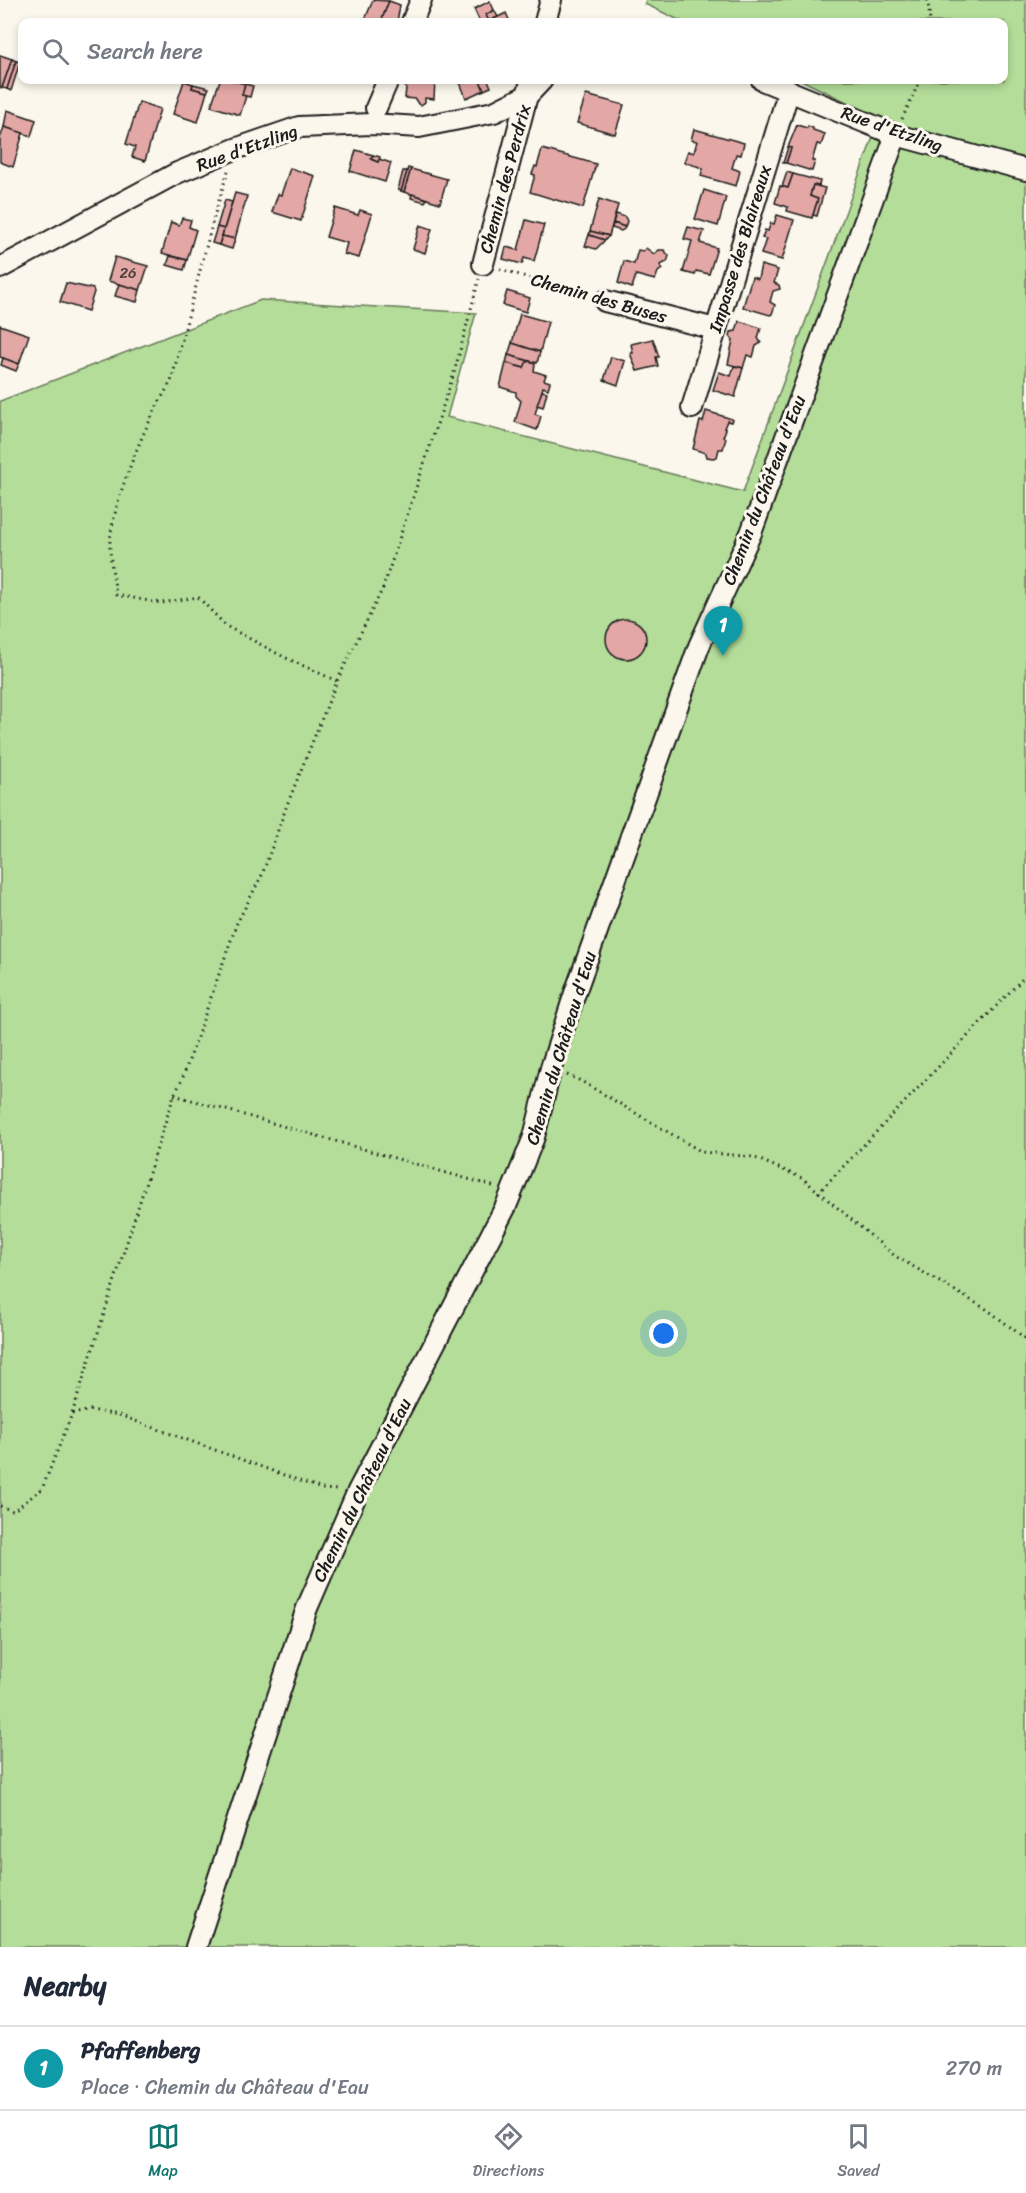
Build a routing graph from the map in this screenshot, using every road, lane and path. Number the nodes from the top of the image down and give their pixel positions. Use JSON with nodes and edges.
{"nodes":[{"id":1,"x":421,"y":0,"type":"edge"},
{"id":2,"x":551,"y":0,"type":"edge"},
{"id":3,"x":928,"y":0,"type":"edge"},
{"id":4,"x":414,"y":18,"type":"edge"},
{"id":5,"x":546,"y":18,"type":"edge"},
{"id":6,"x":930,"y":18,"type":"edge"},
{"id":7,"x":386,"y":84,"type":"edge"},
{"id":8,"x":773,"y":84,"type":"edge"},
{"id":9,"x":918,"y":84,"type":"edge"},
{"id":10,"x":529,"y":87,"type":"edge"},
{"id":11,"x":789,"y":90,"type":"junction"},
{"id":12,"x":376,"y":108,"type":"dead end"},
{"id":13,"x":896,"y":135,"type":"junction"},
{"id":14,"x":236,"y":149,"type":"junction"},
{"id":15,"x":1026,"y":170,"type":"edge"},
{"id":16,"x":483,"y":264,"type":"junction"},
{"id":17,"x":0,"y":268,"type":"edge"},
{"id":18,"x":605,"y":301,"type":"joint"},
{"id":19,"x":715,"y":329,"type":"junction"},
{"id":20,"x":692,"y":408,"type":"dead end"},
{"id":21,"x":338,"y":681,"type":"junction"},
{"id":22,"x":1026,"y":975,"type":"edge"},
{"id":23,"x":552,"y":1068,"type":"junction"},
{"id":24,"x":174,"y":1095,"type":"junction"},
{"id":25,"x":512,"y":1191,"type":"junction"},
{"id":26,"x":818,"y":1193,"type":"junction"},
{"id":27,"x":1026,"y":1339,"type":"edge"},
{"id":28,"x":72,"y":1414,"type":"junction"},
{"id":29,"x":358,"y":1491,"type":"junction"},
{"id":30,"x":0,"y":1506,"type":"edge"},
{"id":31,"x":196,"y":1947,"type":"edge"}],
"edges":[{"from":1,"to":4,"type":"street"},
{"from":2,"to":5,"type":"street"},
{"from":3,"to":6,"type":"path"},
{"from":7,"to":12,"type":"street"},
{"from":8,"to":11,"type":"street","name":"Rue d'Etzling"},
{"from":9,"to":13,"type":"path"},
{"from":10,"to":14,"type":"street","name":"Rue d'Etzling"},
{"from":10,"to":16,"type":"street","name":"Chemin des Perdrix"},
{"from":11,"to":13,"type":"street","name":"Rue d'Etzling"},
{"from":11,"to":19,"type":"street","name":"Impasse des Blaireaux"},
{"from":13,"to":15,"type":"street","name":"Rue d'Etzling"},
{"from":13,"to":23,"type":"street","name":"Chemin du Château d'Eau"},
{"from":14,"to":17,"type":"street","name":"Rue d'Etzling"},
{"from":14,"to":21,"type":"path"},
{"from":16,"to":18,"type":"path","name":"Chemin des Buses"},
{"from":16,"to":21,"type":"path"},
{"from":18,"to":19,"type":"street","name":"Chemin des Buses"},
{"from":19,"to":20,"type":"street","name":"Impasse des Blaireaux"},
{"from":21,"to":24,"type":"path"},
{"from":22,"to":26,"type":"path"},
{"from":23,"to":25,"type":"street","name":"Chemin du Château d'Eau"},
{"from":23,"to":26,"type":"path"},
{"from":24,"to":25,"type":"path"},
{"from":24,"to":28,"type":"path"},
{"from":25,"to":29,"type":"street","name":"Chemin du Château d'Eau"},
{"from":26,"to":27,"type":"path"},
{"from":28,"to":29,"type":"path"},
{"from":28,"to":30,"type":"path"},
{"from":29,"to":31,"type":"street","name":"Chemin du Château d'Eau"}]}
